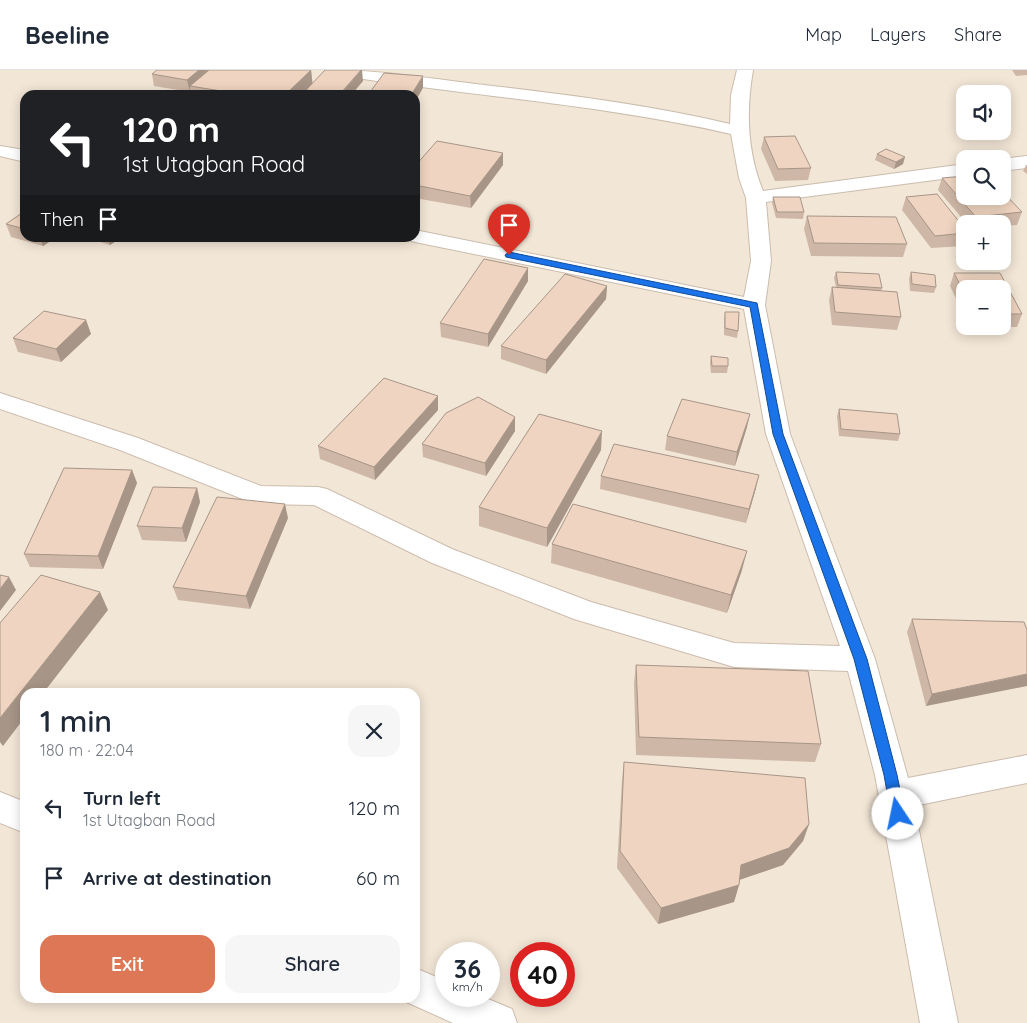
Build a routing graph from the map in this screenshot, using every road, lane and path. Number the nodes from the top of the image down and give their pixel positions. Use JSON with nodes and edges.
{"nodes":[{"id":1,"x":337,"y":70,"type":"edge"},
{"id":2,"x":745,"y":70,"type":"edge"},
{"id":3,"x":739,"y":131,"type":"junction"},
{"id":4,"x":0,"y":151,"type":"edge"},
{"id":5,"x":20,"y":155,"type":"edge"},
{"id":6,"x":1027,"y":162,"type":"edge"},
{"id":7,"x":1011,"y":164,"type":"edge"},
{"id":8,"x":956,"y":171,"type":"edge"},
{"id":9,"x":756,"y":198,"type":"junction"},
{"id":10,"x":420,"y":237,"type":"edge"},
{"id":11,"x":754,"y":305,"type":"junction"},
{"id":12,"x":0,"y":401,"type":"edge"},
{"id":13,"x":860,"y":659,"type":"junction"},
{"id":14,"x":1027,"y":769,"type":"edge"},
{"id":15,"x":895,"y":795,"type":"junction"},
{"id":16,"x":0,"y":807,"type":"edge"},
{"id":17,"x":20,"y":816,"type":"edge"},
{"id":18,"x":420,"y":989,"type":"edge"},
{"id":19,"x":498,"y":1023,"type":"edge"},
{"id":20,"x":939,"y":1023,"type":"edge"}],
"edges":[{"from":1,"to":3,"type":"street"},
{"from":2,"to":3,"type":"street"},
{"from":3,"to":9,"type":"street"},
{"from":4,"to":5,"type":"street"},
{"from":6,"to":7,"type":"street"},
{"from":8,"to":9,"type":"street"},
{"from":9,"to":11,"type":"street"},
{"from":10,"to":11,"type":"street"},
{"from":11,"to":13,"type":"street"},
{"from":12,"to":13,"type":"street"},
{"from":13,"to":15,"type":"street"},
{"from":14,"to":15,"type":"street"},
{"from":15,"to":20,"type":"street"},
{"from":16,"to":17,"type":"street"},
{"from":18,"to":19,"type":"street"}]}
